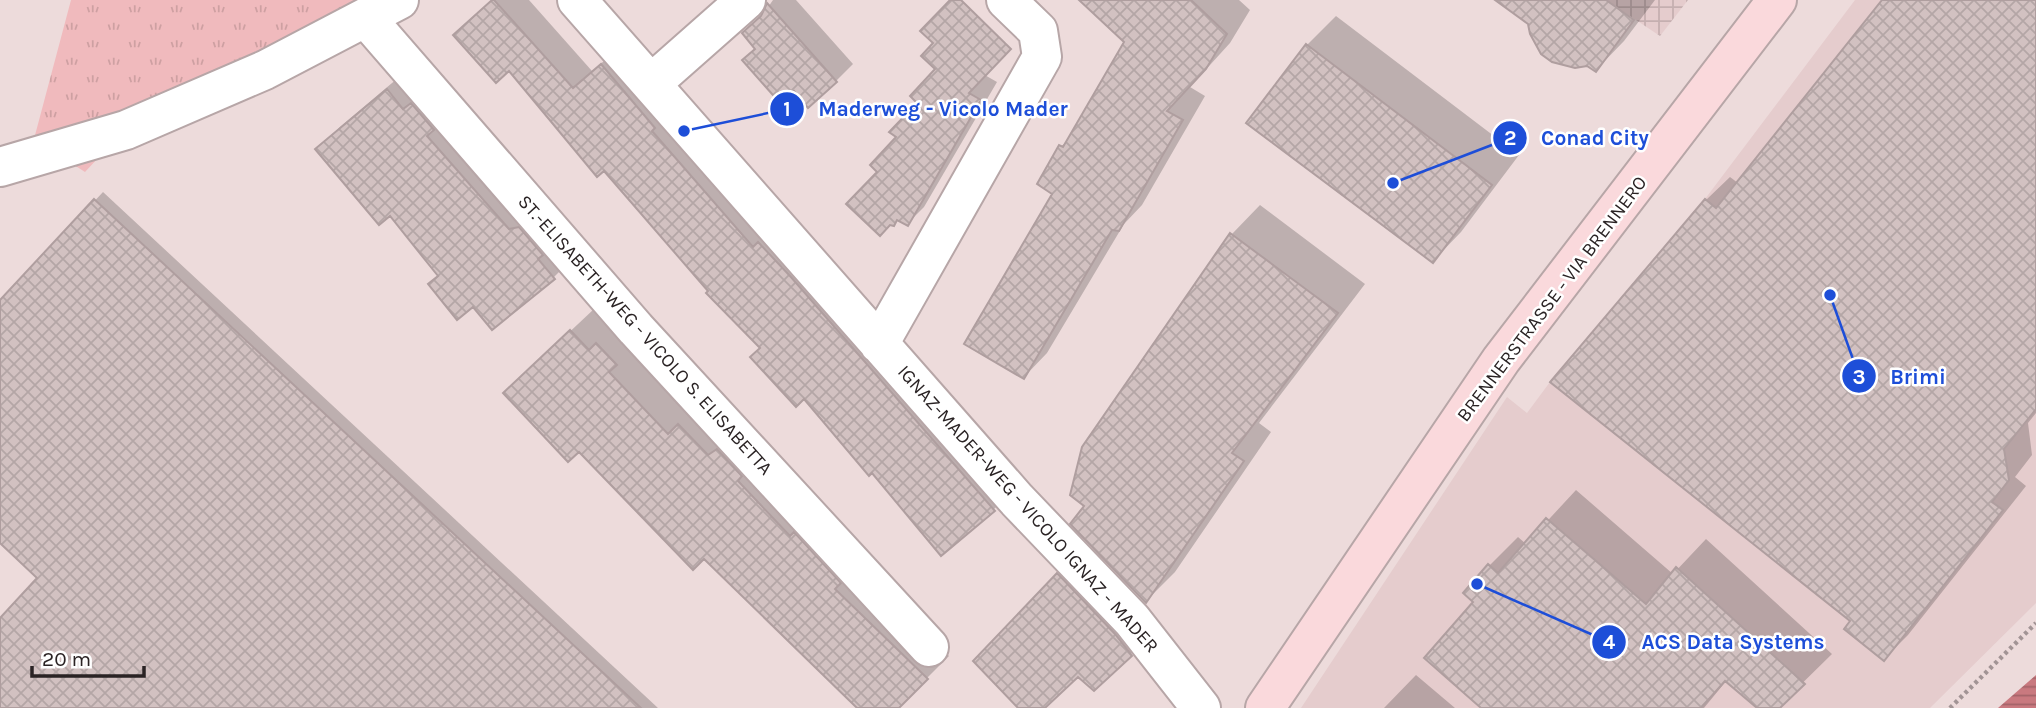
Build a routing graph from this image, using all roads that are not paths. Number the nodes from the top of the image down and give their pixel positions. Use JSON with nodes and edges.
{"nodes":[{"id":1,"x":577,"y":0,"type":"edge"},
{"id":2,"x":746,"y":0,"type":"edge"},
{"id":3,"x":1006,"y":0,"type":"edge"},
{"id":4,"x":1777,"y":0,"type":"edge"},
{"id":5,"x":382,"y":9,"type":"edge"},
{"id":6,"x":652,"y":83,"type":"junction"},
{"id":7,"x":0,"y":167,"type":"edge"},
{"id":8,"x":879,"y":344,"type":"junction"},
{"id":9,"x":929,"y":647,"type":"dead end"},
{"id":10,"x":1201,"y":708,"type":"edge"},
{"id":11,"x":1265,"y":708,"type":"edge"}],
"edges":[{"from":1,"to":6,"type":"street","name":"IGNAZ-MADER-WEG - VICOLO IGNAZ - MADER"},
{"from":2,"to":6,"type":"street"},
{"from":3,"to":8,"type":"street"},
{"from":4,"to":11,"type":"main road","name":"BRENNERSTRASSE - VIA BRENNERO"},
{"from":5,"to":7,"type":"street","name":"ST.-ELISABETH-WEG - VICOLO S. ELISABETTA"},
{"from":5,"to":9,"type":"street","name":"ST.-ELISABETH-WEG - VICOLO S. ELISABETTA"},
{"from":6,"to":8,"type":"street","name":"IGNAZ-MADER-WEG - VICOLO IGNAZ - MADER"},
{"from":8,"to":10,"type":"street","name":"IGNAZ-MADER-WEG - VICOLO IGNAZ - MADER"}]}
